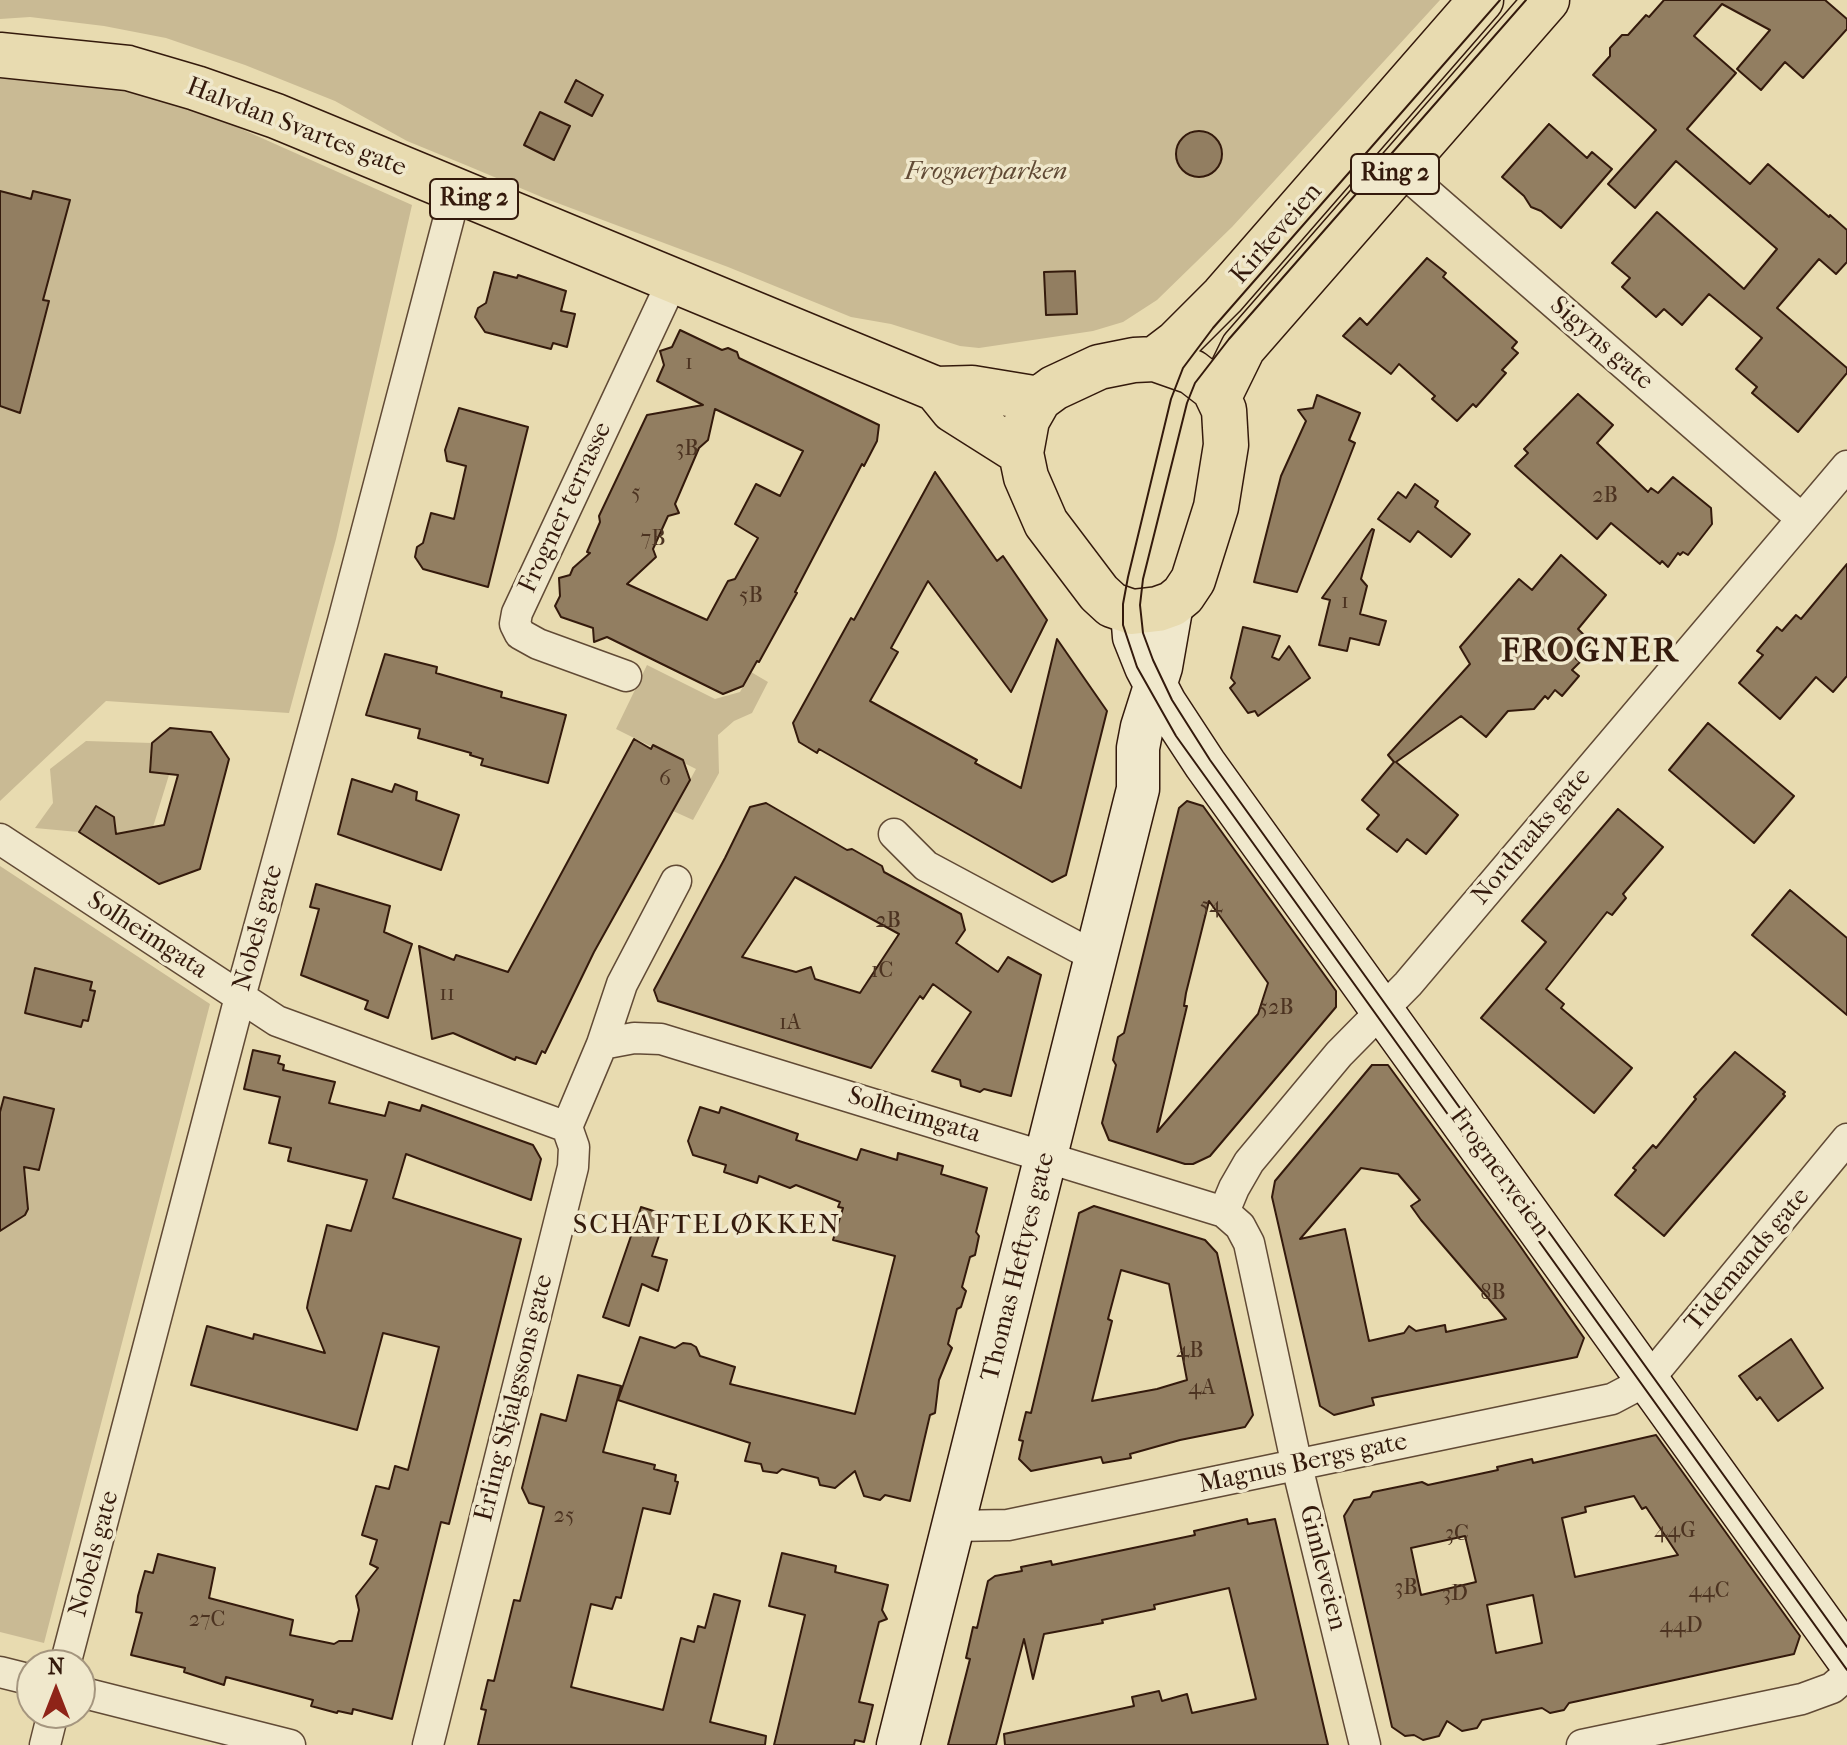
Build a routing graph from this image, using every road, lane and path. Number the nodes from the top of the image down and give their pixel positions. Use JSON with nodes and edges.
{"nodes":[{"id":1,"x":1481,"y":0,"type":"edge"},
{"id":2,"x":1547,"y":0,"type":"edge"},
{"id":3,"x":0,"y":55,"type":"edge"},
{"id":4,"x":1400,"y":169,"type":"junction"},
{"id":5,"x":456,"y":191,"type":"junction"},
{"id":6,"x":673,"y":280,"type":"junction"},
{"id":7,"x":1155,"y":359,"type":"junction"},
{"id":8,"x":936,"y":389,"type":"junction"},
{"id":9,"x":1219,"y":397,"type":"junction"},
{"id":10,"x":1039,"y":399,"type":"junction"},
{"id":11,"x":1021,"y":453,"type":"junction"},
{"id":12,"x":1847,"y":466,"type":"edge"},
{"id":13,"x":1802,"y":519,"type":"junction"},
{"id":14,"x":1152,"y":608,"type":"junction"},
{"id":15,"x":626,"y":676,"type":"dead end"},
{"id":16,"x":1166,"y":703,"type":"junction"},
{"id":17,"x":894,"y":834,"type":"dead end"},
{"id":18,"x":0,"y":839,"type":"edge"},
{"id":19,"x":676,"y":881,"type":"dead end"},
{"id":20,"x":1094,"y":956,"type":"junction"},
{"id":21,"x":240,"y":997,"type":"junction"},
{"id":22,"x":1383,"y":1011,"type":"junction"},
{"id":23,"x":602,"y":1044,"type":"junction"},
{"id":24,"x":567,"y":1127,"type":"junction"},
{"id":25,"x":1847,"y":1139,"type":"edge"},
{"id":26,"x":1046,"y":1157,"type":"junction"},
{"id":27,"x":1224,"y":1212,"type":"junction"},
{"id":28,"x":1648,"y":1380,"type":"junction"},
{"id":29,"x":1297,"y":1466,"type":"junction"},
{"id":30,"x":954,"y":1526,"type":"junction"},
{"id":31,"x":69,"y":1649,"type":"edge"},
{"id":32,"x":1847,"y":1658,"type":"edge"},
{"id":33,"x":1847,"y":1675,"type":"edge"},
{"id":34,"x":96,"y":1696,"type":"edge"},
{"id":35,"x":290,"y":1745,"type":"edge"},
{"id":36,"x":428,"y":1745,"type":"edge"},
{"id":37,"x":898,"y":1745,"type":"edge"},
{"id":38,"x":1365,"y":1745,"type":"edge"},
{"id":39,"x":1582,"y":1745,"type":"edge"}],
"edges":[{"from":1,"to":7,"type":"main road","name":"Kirkeveien","number":"Ring 2"},
{"from":2,"to":4,"type":"main road","number":"Ring 2"},
{"from":3,"to":5,"type":"main road","name":"Halvdan Svartes gate","number":"Ring 2"},
{"from":4,"to":9,"type":"main road","number":"Ring 2"},
{"from":4,"to":13,"type":"street","name":"Sigyns gate"},
{"from":5,"to":6,"type":"main road","name":"Halvdan Svartes gate","number":"Ring 2"},
{"from":5,"to":21,"type":"street","name":"Nobels gate"},
{"from":6,"to":8,"type":"main road","name":"Halvdan Svartes gate","number":"Ring 2"},
{"from":6,"to":15,"type":"street","name":"Frogner terrasse"},
{"from":7,"to":9,"type":"main road"},
{"from":7,"to":10,"type":"main road"},
{"from":8,"to":10,"type":"main road","name":"Halvdan Svartes gate","number":"Ring 2"},
{"from":8,"to":11,"type":"main road","name":"Halvdan Svartes gate","number":"Ring 2"},
{"from":9,"to":14,"type":"main road"},
{"from":10,"to":11,"type":"main road"},
{"from":11,"to":14,"type":"main road"},
{"from":12,"to":13,"type":"street","name":"Nordraaks gate"},
{"from":13,"to":22,"type":"street","name":"Nordraaks gate"},
{"from":14,"to":16,"type":"street","name":"Frognerveien"},
{"from":16,"to":20,"type":"street","name":"Thomas Heftyes gate"},
{"from":16,"to":22,"type":"street","name":"Frognerveien"},
{"from":17,"to":20,"type":"street"},
{"from":18,"to":21,"type":"street","name":"Solheimgata"},
{"from":19,"to":23,"type":"street"},
{"from":20,"to":26,"type":"street","name":"Thomas Heftyes gate"},
{"from":21,"to":24,"type":"street","name":"Solheimgata"},
{"from":21,"to":31,"type":"street","name":"Nobels gate"},
{"from":22,"to":27,"type":"street","name":"Nordraaks gate"},
{"from":22,"to":28,"type":"street","name":"Frognerveien"},
{"from":23,"to":24,"type":"street"},
{"from":23,"to":26,"type":"street","name":"Solheimgata"},
{"from":24,"to":36,"type":"street","name":"Erling Skjalgssons gate"},
{"from":25,"to":28,"type":"street","name":"Tidemands gate"},
{"from":26,"to":27,"type":"street","name":"Solheimgata"},
{"from":26,"to":30,"type":"street","name":"Thomas Heftyes gate"},
{"from":27,"to":29,"type":"street","name":"Gimleveien"},
{"from":28,"to":29,"type":"street","name":"Magnus Bergs gate"},
{"from":28,"to":32,"type":"street","name":"Frognerveien"},
{"from":29,"to":30,"type":"street","name":"Magnus Bergs gate"},
{"from":29,"to":38,"type":"street","name":"Gimleveien"},
{"from":30,"to":37,"type":"street","name":"Thomas Heftyes gate"},
{"from":33,"to":39,"type":"street"},
{"from":34,"to":35,"type":"street"}]}
